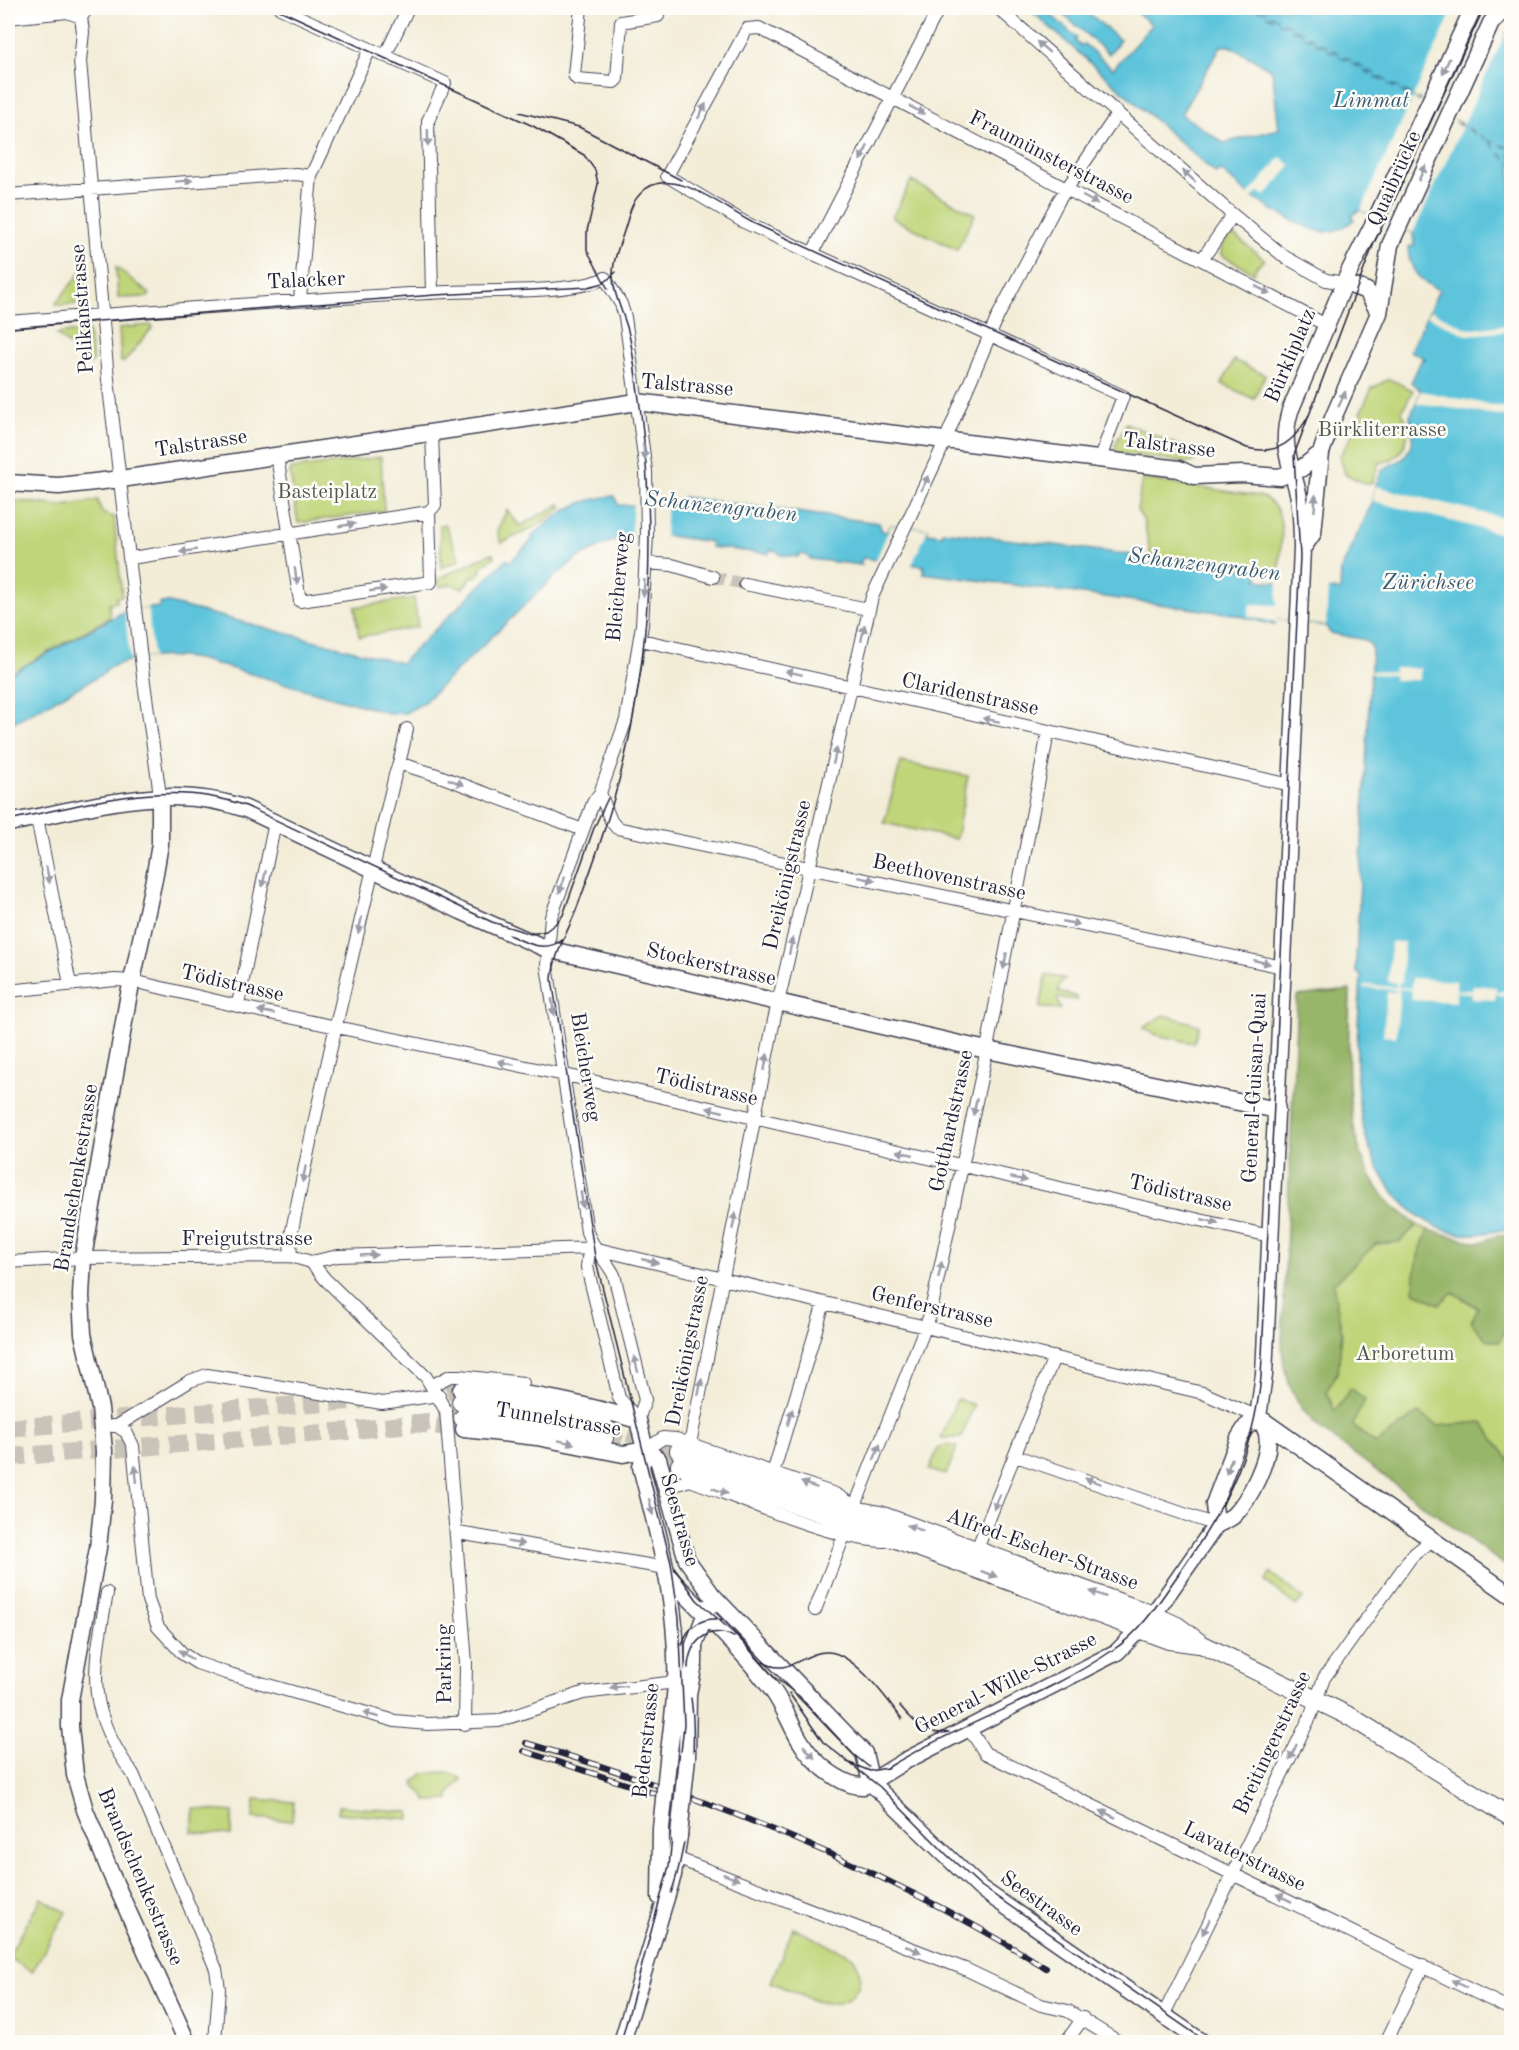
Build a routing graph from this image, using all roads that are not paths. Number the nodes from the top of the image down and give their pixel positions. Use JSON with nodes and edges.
{"nodes":[{"id":1,"x":280,"y":8,"type":"edge"},
{"id":2,"x":408,"y":8,"type":"edge"},
{"id":3,"x":581,"y":8,"type":"edge"},
{"id":4,"x":939,"y":8,"type":"edge"},
{"id":5,"x":998,"y":8,"type":"edge"},
{"id":6,"x":1505,"y":8,"type":"edge"},
{"id":7,"x":1472,"y":10,"type":"edge"},
{"id":8,"x":84,"y":12,"type":"edge"},
{"id":9,"x":658,"y":16,"type":"dead end"},
{"id":10,"x":8,"y":18,"type":"edge"},
{"id":11,"x":370,"y":49,"type":"junction"},
{"id":12,"x":385,"y":56,"type":"junction"},
{"id":13,"x":893,"y":98,"type":"junction"},
{"id":14,"x":1118,"y":113,"type":"junction"},
{"id":15,"x":311,"y":176,"type":"junction"},
{"id":16,"x":93,"y":188,"type":"junction"},
{"id":17,"x":1067,"y":188,"type":"junction"},
{"id":18,"x":8,"y":195,"type":"edge"},
{"id":19,"x":1233,"y":215,"type":"junction"},
{"id":20,"x":812,"y":254,"type":"junction"},
{"id":21,"x":1203,"y":258,"type":"junction"},
{"id":22,"x":605,"y":278,"type":"joint"},
{"id":23,"x":1345,"y":283,"type":"junction"},
{"id":24,"x":432,"y":293,"type":"junction"},
{"id":25,"x":300,"y":300,"type":"junction"},
{"id":26,"x":1379,"y":313,"type":"junction"},
{"id":27,"x":102,"y":315,"type":"junction"},
{"id":28,"x":8,"y":322,"type":"edge"},
{"id":29,"x":1328,"y":326,"type":"junction"},
{"id":30,"x":989,"y":335,"type":"junction"},
{"id":31,"x":637,"y":402,"type":"junction"},
{"id":32,"x":432,"y":435,"type":"junction"},
{"id":33,"x":945,"y":440,"type":"junction"},
{"id":34,"x":1321,"y":453,"type":"junction"},
{"id":35,"x":277,"y":456,"type":"junction"},
{"id":36,"x":1099,"y":461,"type":"junction"},
{"id":37,"x":1291,"y":474,"type":"junction"},
{"id":38,"x":121,"y":479,"type":"junction"},
{"id":39,"x":8,"y":483,"type":"edge"},
{"id":40,"x":429,"y":512,"type":"junction"},
{"id":41,"x":289,"y":535,"type":"junction"},
{"id":42,"x":1302,"y":549,"type":"junction"},
{"id":43,"x":131,"y":558,"type":"junction"},
{"id":44,"x":645,"y":563,"type":"junction"},
{"id":45,"x":713,"y":577,"type":"tunnel mouth"},
{"id":46,"x":745,"y":584,"type":"tunnel mouth"},
{"id":47,"x":868,"y":609,"type":"junction"},
{"id":48,"x":641,"y":640,"type":"junction"},
{"id":49,"x":141,"y":658,"type":"joint"},
{"id":50,"x":851,"y":687,"type":"junction"},
{"id":51,"x":407,"y":729,"type":"dead end"},
{"id":52,"x":1048,"y":733,"type":"junction"},
{"id":53,"x":401,"y":764,"type":"junction"},
{"id":54,"x":1292,"y":785,"type":"junction"},
{"id":55,"x":600,"y":793,"type":"junction"},
{"id":56,"x":160,"y":795,"type":"junction"},
{"id":57,"x":37,"y":818,"type":"junction"},
{"id":58,"x":275,"y":822,"type":"junction"},
{"id":59,"x":8,"y":823,"type":"edge"},
{"id":60,"x":583,"y":830,"type":"junction"},
{"id":61,"x":810,"y":867,"type":"junction"},
{"id":62,"x":372,"y":868,"type":"junction"},
{"id":63,"x":1014,"y":911,"type":"junction"},
{"id":64,"x":547,"y":949,"type":"junction"},
{"id":65,"x":1283,"y":967,"type":"junction"},
{"id":66,"x":133,"y":981,"type":"junction"},
{"id":67,"x":70,"y":984,"type":"junction"},
{"id":68,"x":8,"y":991,"type":"edge"},
{"id":69,"x":778,"y":1003,"type":"junction"},
{"id":70,"x":238,"y":1005,"type":"junction"},
{"id":71,"x":337,"y":1027,"type":"junction"},
{"id":72,"x":987,"y":1049,"type":"junction"},
{"id":73,"x":563,"y":1075,"type":"junction"},
{"id":74,"x":1276,"y":1110,"type":"junction"},
{"id":75,"x":754,"y":1119,"type":"junction"},
{"id":76,"x":962,"y":1166,"type":"junction"},
{"id":77,"x":1270,"y":1236,"type":"junction"},
{"id":78,"x":593,"y":1248,"type":"junction"},
{"id":79,"x":291,"y":1256,"type":"junction"},
{"id":80,"x":83,"y":1258,"type":"junction"},
{"id":81,"x":8,"y":1262,"type":"edge"},
{"id":82,"x":311,"y":1262,"type":"junction"},
{"id":83,"x":723,"y":1278,"type":"junction"},
{"id":84,"x":824,"y":1303,"type":"junction"},
{"id":85,"x":927,"y":1327,"type":"junction"},
{"id":86,"x":1054,"y":1358,"type":"junction"},
{"id":87,"x":523,"y":1383,"type":"dead end"},
{"id":88,"x":436,"y":1390,"type":"junction"},
{"id":89,"x":462,"y":1410,"type":"junction"},
{"id":90,"x":1258,"y":1417,"type":"junction"},
{"id":91,"x":638,"y":1420,"type":"junction"},
{"id":92,"x":110,"y":1426,"type":"junction"},
{"id":93,"x":603,"y":1431,"type":"tunnel mouth"},
{"id":94,"x":645,"y":1450,"type":"junction"},
{"id":95,"x":683,"y":1454,"type":"junction"},
{"id":96,"x":1017,"y":1456,"type":"junction"},
{"id":97,"x":773,"y":1473,"type":"junction"},
{"id":98,"x":665,"y":1488,"type":"junction"},
{"id":99,"x":859,"y":1508,"type":"junction"},
{"id":100,"x":1216,"y":1525,"type":"junction"},
{"id":101,"x":458,"y":1533,"type":"junction"},
{"id":102,"x":844,"y":1536,"type":"junction"},
{"id":103,"x":1432,"y":1539,"type":"junction"},
{"id":104,"x":895,"y":1540,"type":"junction"},
{"id":105,"x":978,"y":1549,"type":"junction"},
{"id":106,"x":667,"y":1572,"type":"junction"},
{"id":107,"x":107,"y":1593,"type":"dead end"},
{"id":108,"x":712,"y":1595,"type":"junction"},
{"id":109,"x":1512,"y":1596,"type":"edge"},
{"id":110,"x":815,"y":1610,"type":"dead end"},
{"id":111,"x":1153,"y":1615,"type":"junction"},
{"id":112,"x":705,"y":1616,"type":"junction"},
{"id":113,"x":1141,"y":1630,"type":"junction"},
{"id":114,"x":722,"y":1635,"type":"junction"},
{"id":115,"x":1201,"y":1644,"type":"junction"},
{"id":116,"x":694,"y":1664,"type":"junction"},
{"id":117,"x":682,"y":1688,"type":"junction"},
{"id":118,"x":1316,"y":1699,"type":"junction"},
{"id":119,"x":465,"y":1724,"type":"junction"},
{"id":120,"x":969,"y":1728,"type":"junction"},
{"id":121,"x":871,"y":1783,"type":"junction"},
{"id":122,"x":1512,"y":1818,"type":"edge"},
{"id":123,"x":668,"y":1856,"type":"junction"},
{"id":124,"x":1233,"y":1873,"type":"junction"},
{"id":125,"x":1423,"y":1966,"type":"junction"},
{"id":126,"x":1512,"y":2010,"type":"edge"},
{"id":127,"x":1162,"y":2016,"type":"junction"},
{"id":128,"x":1083,"y":2018,"type":"junction"},
{"id":129,"x":187,"y":2043,"type":"edge"},
{"id":130,"x":216,"y":2043,"type":"edge"},
{"id":131,"x":622,"y":2043,"type":"edge"},
{"id":132,"x":1066,"y":2043,"type":"edge"},
{"id":133,"x":1119,"y":2043,"type":"edge"},
{"id":134,"x":1202,"y":2043,"type":"edge"},
{"id":135,"x":1386,"y":2043,"type":"edge"}],
"edges":[{"from":1,"to":11,"type":"street"},
{"from":2,"to":12,"type":"street"},
{"from":3,"to":9,"type":"street"},
{"from":4,"to":13,"type":"street"},
{"from":14,"to":5,"type":"street","one_way":true},
{"from":26,"to":6,"type":"street","name":"Quaibrücke","one_way":true},
{"from":7,"to":23,"type":"street","name":"Quaibrücke","one_way":true},
{"from":8,"to":10,"type":"street"},
{"from":8,"to":16,"type":"street","name":"Pelikanstrasse"},
{"from":11,"to":12,"type":"street"},
{"from":11,"to":15,"type":"street"},
{"from":12,"to":24,"type":"street","one_way":true},
{"from":13,"to":17,"type":"street","name":"Fraumünsterstrasse","one_way":true},
{"from":13,"to":20,"type":"street","one_way":true},
{"from":20,"to":13,"type":"street","name":"Fraumünsterstrasse","one_way":true},
{"from":14,"to":17,"type":"street","name":"Dreikönigstrasse"},
{"from":19,"to":14,"type":"street","one_way":true},
{"from":16,"to":15,"type":"street","one_way":true},
{"from":15,"to":25,"type":"street"},
{"from":16,"to":18,"type":"street"},
{"from":16,"to":27,"type":"street","name":"Pelikanstrasse"},
{"from":17,"to":21,"type":"street","name":"Fraumünsterstrasse","one_way":true},
{"from":17,"to":30,"type":"street","name":"Dreikönigstrasse"},
{"from":19,"to":21,"type":"street"},
{"from":19,"to":23,"type":"street"},
{"from":20,"to":30,"type":"street"},
{"from":21,"to":29,"type":"street","name":"Fraumünsterstrasse","one_way":true},
{"from":22,"to":24,"type":"street","name":"Talacker"},
{"from":22,"to":31,"type":"street","name":"Bleicherweg"},
{"from":23,"to":26,"type":"street"},
{"from":23,"to":29,"type":"street","name":"Bürkliplatz"},
{"from":24,"to":25,"type":"street","name":"Talacker"},
{"from":25,"to":27,"type":"street","name":"Talacker"},
{"from":34,"to":26,"type":"street","one_way":true},
{"from":27,"to":28,"type":"street","name":"Talacker"},
{"from":27,"to":38,"type":"street","name":"Pelikanstrasse"},
{"from":29,"to":37,"type":"street","name":"Bürkliplatz"},
{"from":30,"to":33,"type":"street","name":"Dreikönigstrasse"},
{"from":30,"to":36,"type":"street"},
{"from":31,"to":32,"type":"street","name":"Talstrasse"},
{"from":31,"to":33,"type":"street","name":"Talstrasse"},
{"from":31,"to":44,"type":"street","name":"Bleicherweg","one_way":true},
{"from":32,"to":35,"type":"street","name":"Talstrasse"},
{"from":32,"to":40,"type":"street"},
{"from":33,"to":36,"type":"street","name":"Talstrasse"},
{"from":47,"to":33,"type":"street","name":"Dreikönigstrasse","one_way":true},
{"from":34,"to":37,"type":"street"},
{"from":42,"to":34,"type":"street","name":"General-Guisan-Quai","one_way":true},
{"from":35,"to":38,"type":"street","name":"Talstrasse"},
{"from":35,"to":41,"type":"street"},
{"from":36,"to":37,"type":"street","name":"Talstrasse"},
{"from":37,"to":42,"type":"street","name":"General-Guisan-Quai"},
{"from":38,"to":39,"type":"street","name":"Talstrasse"},
{"from":38,"to":43,"type":"street","name":"Pelikanstrasse"},
{"from":41,"to":40,"type":"street","one_way":true},
{"from":41,"to":40,"type":"street","one_way":true},
{"from":41,"to":43,"type":"street","one_way":true},
{"from":42,"to":54,"type":"street","name":"General-Guisan-Quai"},
{"from":43,"to":49,"type":"street","name":"Pelikanstrasse"},
{"from":44,"to":45,"type":"street"},
{"from":44,"to":48,"type":"street","name":"Bleicherweg","one_way":true},
{"from":46,"to":47,"type":"street"},
{"from":50,"to":47,"type":"street","name":"Dreikönigstrasse","one_way":true},
{"from":50,"to":48,"type":"street","name":"Claridenstrasse","one_way":true},
{"from":48,"to":55,"type":"street","name":"Bleicherweg"},
{"from":49,"to":56,"type":"street","name":"Brandschenkestrasse"},
{"from":52,"to":50,"type":"street","name":"Claridenstrasse","one_way":true},
{"from":61,"to":50,"type":"street","name":"Dreikönigstrasse","one_way":true},
{"from":51,"to":53,"type":"street"},
{"from":52,"to":54,"type":"street","name":"Claridenstrasse"},
{"from":52,"to":63,"type":"street","name":"Gotthardstrasse"},
{"from":53,"to":60,"type":"street","one_way":true},
{"from":53,"to":62,"type":"street"},
{"from":54,"to":65,"type":"street","name":"General-Guisan-Quai"},
{"from":55,"to":60,"type":"street","name":"Bleicherweg"},
{"from":55,"to":61,"type":"street","name":"Beethovenstrasse"},
{"from":56,"to":57,"type":"street","name":"Stockerstrasse"},
{"from":56,"to":58,"type":"street","name":"Stockerstrasse"},
{"from":56,"to":66,"type":"street","name":"Brandschenkestrasse"},
{"from":57,"to":59,"type":"street","name":"Stockerstrasse"},
{"from":57,"to":67,"type":"street","one_way":true},
{"from":58,"to":62,"type":"street","name":"Stockerstrasse"},
{"from":58,"to":70,"type":"street","one_way":true},
{"from":60,"to":64,"type":"street","name":"Bleicherweg","one_way":true},
{"from":61,"to":63,"type":"street","name":"Beethovenstrasse","one_way":true},
{"from":69,"to":61,"type":"street","name":"Dreikönigstrasse","one_way":true},
{"from":62,"to":64,"type":"street","name":"Stockerstrasse"},
{"from":62,"to":71,"type":"street","one_way":true},
{"from":63,"to":65,"type":"street","name":"Beethovenstrasse","one_way":true},
{"from":63,"to":72,"type":"street","name":"Gotthardstrasse","one_way":true},
{"from":64,"to":69,"type":"street","name":"Stockerstrasse"},
{"from":64,"to":73,"type":"street","name":"Bleicherweg","one_way":true},
{"from":65,"to":74,"type":"street","name":"General-Guisan-Quai"},
{"from":66,"to":67,"type":"street","name":"Tödistrasse"},
{"from":66,"to":70,"type":"street","name":"Tödistrasse"},
{"from":66,"to":80,"type":"street","name":"Brandschenkestrasse"},
{"from":67,"to":68,"type":"street","name":"Tödistrasse"},
{"from":69,"to":72,"type":"street","name":"Stockerstrasse"},
{"from":75,"to":69,"type":"street","name":"Dreikönigstrasse","one_way":true},
{"from":71,"to":70,"type":"street","name":"Tödistrasse","one_way":true},
{"from":73,"to":71,"type":"street","name":"Tödistrasse","one_way":true},
{"from":71,"to":79,"type":"street","one_way":true},
{"from":72,"to":74,"type":"street","name":"Stockerstrasse"},
{"from":72,"to":76,"type":"street","name":"Gotthardstrasse","one_way":true},
{"from":75,"to":73,"type":"street","name":"Tödistrasse","one_way":true},
{"from":73,"to":78,"type":"street","name":"Bleicherweg","one_way":true},
{"from":74,"to":77,"type":"street","name":"General-Guisan-Quai"},
{"from":76,"to":75,"type":"street","name":"Tödistrasse","one_way":true},
{"from":83,"to":75,"type":"street","name":"Dreikönigstrasse","one_way":true},
{"from":76,"to":77,"type":"street","name":"Tödistrasse","one_way":true},
{"from":85,"to":76,"type":"street","name":"Gotthardstrasse","one_way":true},
{"from":77,"to":90,"type":"street","name":"General-Guisan-Quai"},
{"from":82,"to":78,"type":"street","name":"Freigutstrasse","one_way":true},
{"from":78,"to":83,"type":"street","name":"Genferstrasse","one_way":true},
{"from":78,"to":91,"type":"street","name":"Bleicherweg"},
{"from":91,"to":78,"type":"street","name":"Bleicherweg","one_way":true},
{"from":79,"to":80,"type":"street","name":"Freigutstrasse"},
{"from":79,"to":82,"type":"street","name":"Freigutstrasse"},
{"from":80,"to":81,"type":"street","name":"Freigutstrasse"},
{"from":80,"to":92,"type":"street","name":"Brandschenkestrasse"},
{"from":82,"to":88,"type":"street","name":"Parkring"},
{"from":83,"to":84,"type":"street","name":"Genferstrasse"},
{"from":95,"to":83,"type":"street","name":"Dreikönigstrasse","one_way":true},
{"from":84,"to":85,"type":"street","name":"Genferstrasse"},
{"from":97,"to":84,"type":"street","one_way":true},
{"from":85,"to":86,"type":"street","name":"Genferstrasse"},
{"from":99,"to":85,"type":"street","name":"Gotthardstrasse","one_way":true},
{"from":86,"to":90,"type":"street","name":"Genferstrasse"},
{"from":86,"to":96,"type":"street"},
{"from":87,"to":88,"type":"street"},
{"from":88,"to":92,"type":"street"},
{"from":88,"to":101,"type":"street","name":"Parkring"},
{"from":89,"to":91,"type":"street","name":"Tunnelstrasse"},
{"from":89,"to":93,"type":"main road","name":"Tunnelstrasse"},
{"from":89,"to":94,"type":"street","name":"Tunnelstrasse","one_way":true},
{"from":90,"to":100,"type":"street","one_way":true},
{"from":90,"to":100,"type":"street","name":"General-Wille-Strasse"},
{"from":90,"to":103,"type":"street"},
{"from":91,"to":94,"type":"street","name":"Bleicherweg"},
{"from":119,"to":92,"type":"street","name":"Parkring","one_way":true},
{"from":92,"to":129,"type":"street","name":"Brandschenkestrasse"},
{"from":94,"to":95,"type":"street","name":"Alfred-Escher-Strasse"},
{"from":94,"to":98,"type":"street","name":"Seestrasse"},
{"from":94,"to":106,"type":"street","name":"Seestrasse","one_way":true},
{"from":95,"to":97,"type":"street","name":"Alfred-Escher-Strasse"},
{"from":95,"to":99,"type":"main road","name":"Alfred-Escher-Strasse"},
{"from":95,"to":104,"type":"main road","name":"Alfred-Escher-Strasse"},
{"from":100,"to":96,"type":"street","one_way":true},
{"from":96,"to":105,"type":"street","one_way":true},
{"from":99,"to":97,"type":"street","name":"Alfred-Escher-Strasse","one_way":true},
{"from":98,"to":102,"type":"street","name":"Alfred-Escher-Strasse","one_way":true},
{"from":98,"to":108,"type":"street","name":"Seestrasse"},
{"from":105,"to":99,"type":"main road","name":"Alfred-Escher-Strasse","one_way":true},
{"from":100,"to":111,"type":"street","name":"General-Wille-Strasse"},
{"from":101,"to":106,"type":"street","one_way":true},
{"from":101,"to":119,"type":"street","name":"Parkring"},
{"from":102,"to":104,"type":"street","name":"Alfred-Escher-Strasse"},
{"from":102,"to":110,"type":"street"},
{"from":103,"to":109,"type":"street"},
{"from":103,"to":118,"type":"street","name":"Breitingerstrasse"},
{"from":104,"to":113,"type":"main road","name":"Alfred-Escher-Strasse","one_way":true},
{"from":111,"to":105,"type":"main road","name":"Alfred-Escher-Strasse","one_way":true},
{"from":106,"to":112,"type":"street","name":"Seestrasse"},
{"from":106,"to":117,"type":"street","name":"Bederstrasse"},
{"from":107,"to":130,"type":"street"},
{"from":108,"to":112,"type":"street","name":"Bederstrasse"},
{"from":108,"to":121,"type":"street","name":"Seestrasse"},
{"from":111,"to":113,"type":"street","name":"General-Wille-Strasse"},
{"from":111,"to":115,"type":"main road","name":"Alfred-Escher-Strasse"},
{"from":112,"to":114,"type":"street","name":"Seestrasse"},
{"from":112,"to":116,"type":"street","name":"Bederstrasse"},
{"from":113,"to":115,"type":"main road","name":"Alfred-Escher-Strasse"},
{"from":113,"to":120,"type":"street","name":"General-Wille-Strasse"},
{"from":114,"to":116,"type":"street"},
{"from":114,"to":121,"type":"street","name":"Seestrasse","one_way":true},
{"from":115,"to":118,"type":"main road","name":"Alfred-Escher-Strasse"},
{"from":116,"to":117,"type":"street","name":"Bederstrasse"},
{"from":117,"to":119,"type":"street","one_way":true},
{"from":117,"to":123,"type":"street","name":"Bederstrasse","bridge":true},
{"from":117,"to":123,"type":"street","name":"Bederstrasse","bridge":true},
{"from":118,"to":122,"type":"main road","name":"Alfred-Escher-Strasse"},
{"from":118,"to":124,"type":"street","name":"Breitingerstrasse","one_way":true},
{"from":120,"to":121,"type":"street","name":"General-Wille-Strasse"},
{"from":124,"to":120,"type":"street","name":"Lavaterstrasse","one_way":true},
{"from":121,"to":127,"type":"street","name":"Seestrasse"},
{"from":123,"to":128,"type":"street","one_way":true},
{"from":123,"to":131,"type":"street","name":"Bederstrasse"},
{"from":125,"to":124,"type":"street","name":"Lavaterstrasse","one_way":true},
{"from":124,"to":127,"type":"street","name":"Breitingerstrasse","one_way":true},
{"from":126,"to":125,"type":"street","name":"Lavaterstrasse","one_way":true},
{"from":125,"to":135,"type":"street"},
{"from":127,"to":134,"type":"street","name":"Seestrasse"},
{"from":128,"to":132,"type":"street"},
{"from":128,"to":133,"type":"street"}]}
